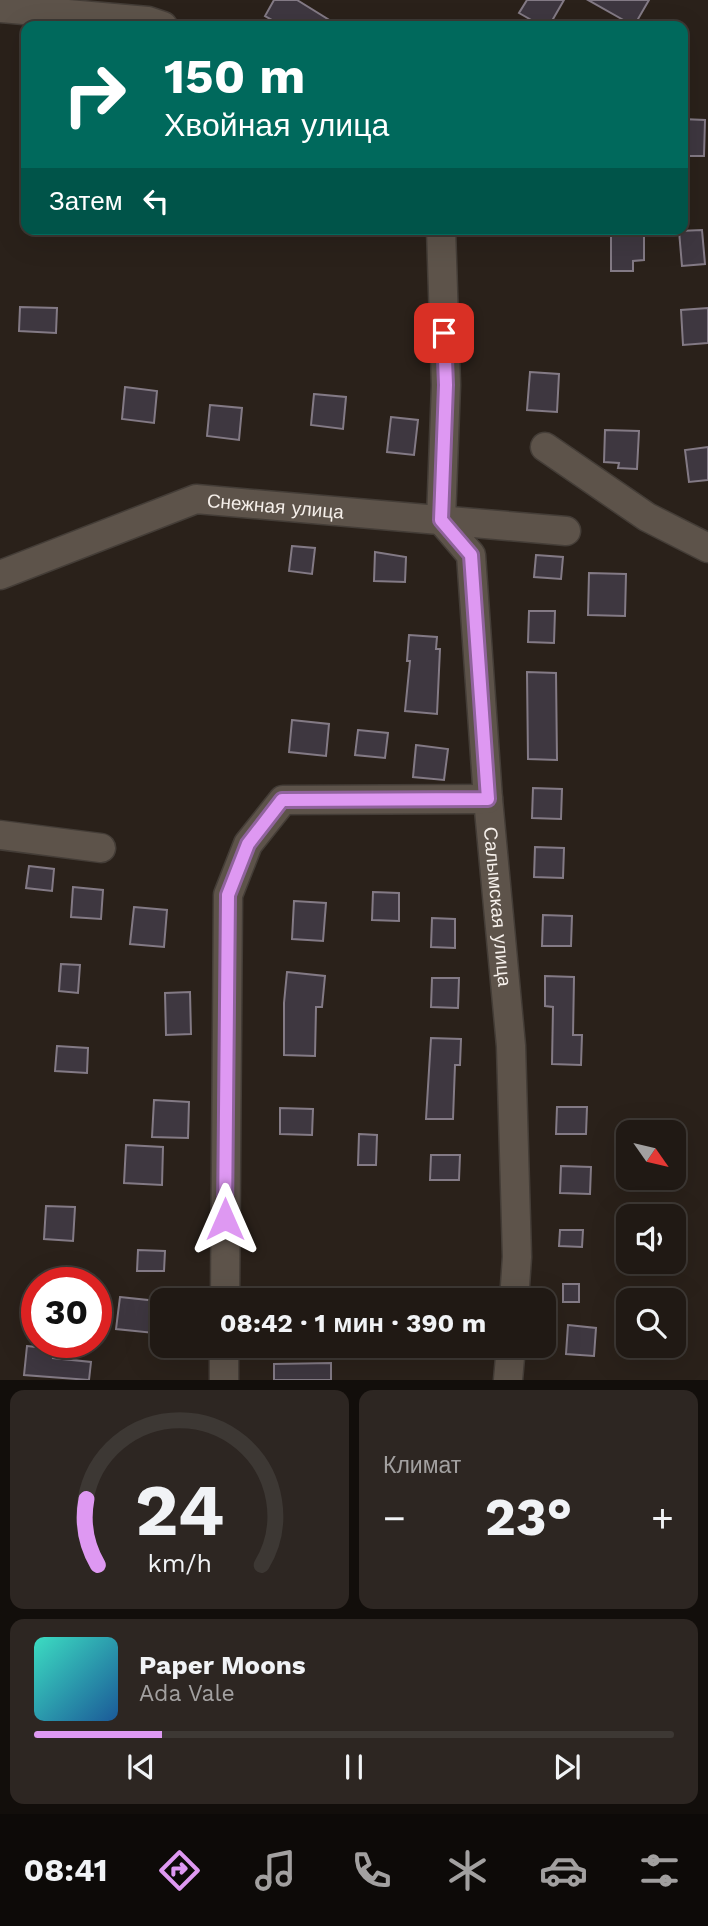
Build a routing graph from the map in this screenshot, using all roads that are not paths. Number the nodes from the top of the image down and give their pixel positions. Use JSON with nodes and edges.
{"nodes":[{"id":1,"x":0,"y":8,"type":"edge"},
{"id":2,"x":148,"y":21,"type":"edge"},
{"id":3,"x":441,"y":235,"type":"edge"},
{"id":4,"x":545,"y":447,"type":"dead end"},
{"id":5,"x":441,"y":520,"type":"junction"},
{"id":6,"x":566,"y":531,"type":"dead end"},
{"id":7,"x":708,"y":548,"type":"edge"},
{"id":8,"x":0,"y":575,"type":"edge"},
{"id":9,"x":488,"y":799,"type":"junction"},
{"id":10,"x":0,"y":835,"type":"edge"},
{"id":11,"x":101,"y":848,"type":"dead end"},
{"id":12,"x":225,"y":1288,"type":"edge"},
{"id":13,"x":515,"y":1288,"type":"edge"},
{"id":14,"x":224,"y":1358,"type":"edge"},
{"id":15,"x":510,"y":1358,"type":"edge"},
{"id":16,"x":224,"y":1380,"type":"edge"},
{"id":17,"x":508,"y":1380,"type":"edge"}],
"edges":[{"from":1,"to":2,"type":"street"},
{"from":3,"to":5,"type":"street"},
{"from":4,"to":7,"type":"street"},
{"from":5,"to":6,"type":"street","name":"Снежная улица"},
{"from":5,"to":8,"type":"street","name":"Снежная улица"},
{"from":5,"to":9,"type":"street","name":"Салымская улица"},
{"from":9,"to":12,"type":"street"},
{"from":9,"to":13,"type":"street","name":"Салымская улица"},
{"from":10,"to":11,"type":"street"},
{"from":14,"to":16,"type":"street"},
{"from":15,"to":17,"type":"street"}]}
